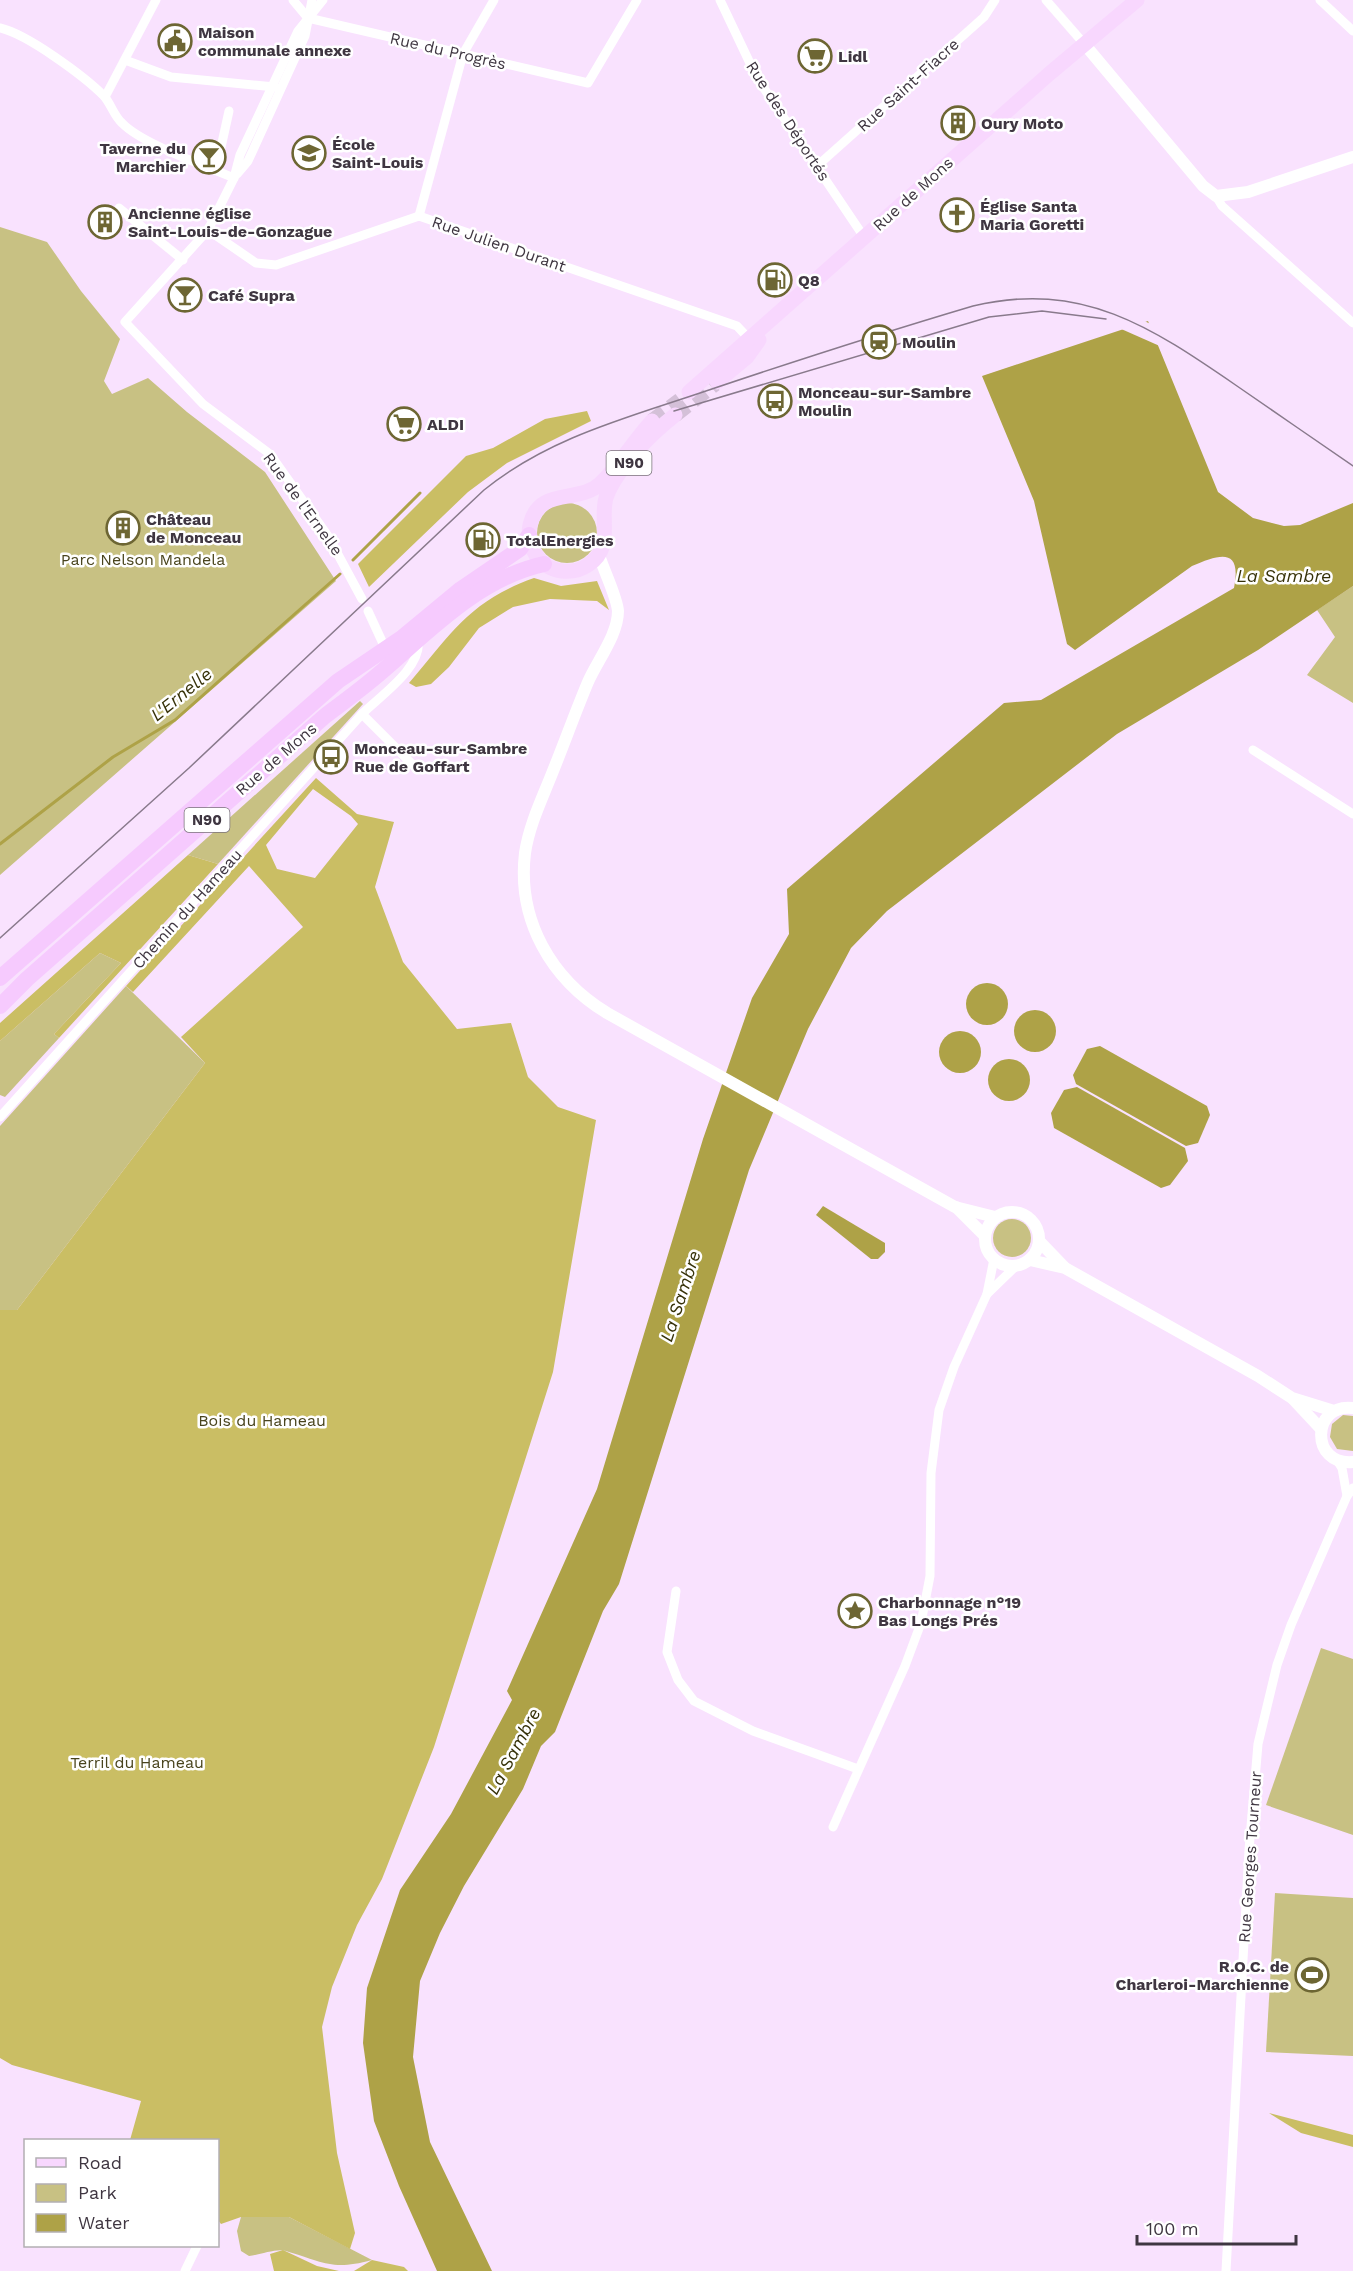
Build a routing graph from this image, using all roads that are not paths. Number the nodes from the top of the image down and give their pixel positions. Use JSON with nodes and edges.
{"nodes":[{"id":1,"x":156,"y":0,"type":"edge"},
{"id":2,"x":293,"y":0,"type":"edge"},
{"id":3,"x":312,"y":0,"type":"edge"},
{"id":4,"x":323,"y":0,"type":"edge"},
{"id":5,"x":494,"y":0,"type":"edge"},
{"id":6,"x":637,"y":0,"type":"edge"},
{"id":7,"x":720,"y":0,"type":"edge"},
{"id":8,"x":995,"y":0,"type":"edge"},
{"id":9,"x":1046,"y":0,"type":"edge"},
{"id":10,"x":1137,"y":0,"type":"edge"},
{"id":11,"x":1320,"y":0,"type":"edge"},
{"id":12,"x":308,"y":18,"type":"junction"},
{"id":13,"x":0,"y":28,"type":"edge"},
{"id":14,"x":1353,"y":31,"type":"edge"},
{"id":15,"x":1086,"y":46,"type":"junction"},
{"id":16,"x":463,"y":54,"type":"junction"},
{"id":17,"x":125,"y":60,"type":"junction"},
{"id":18,"x":277,"y":87,"type":"junction"},
{"id":19,"x":105,"y":97,"type":"junction"},
{"id":20,"x":229,"y":111,"type":"dead end"},
{"id":21,"x":1350,"y":160,"type":"edge"},
{"id":22,"x":817,"y":166,"type":"junction"},
{"id":23,"x":216,"y":170,"type":"junction"},
{"id":24,"x":234,"y":178,"type":"junction"},
{"id":25,"x":1216,"y":196,"type":"junction"},
{"id":26,"x":119,"y":208,"type":"dead end"},
{"id":27,"x":419,"y":216,"type":"junction"},
{"id":28,"x":208,"y":230,"type":"junction"},
{"id":29,"x":864,"y":237,"type":"junction"},
{"id":30,"x":183,"y":260,"type":"junction"},
{"id":31,"x":1353,"y":323,"type":"edge"},
{"id":32,"x":752,"y":343,"type":"junction"},
{"id":33,"x":714,"y":384,"type":"tunnel mouth"},
{"id":34,"x":689,"y":392,"type":"tunnel mouth"},
{"id":35,"x":675,"y":415,"type":"tunnel mouth"},
{"id":36,"x":652,"y":421,"type":"tunnel mouth"},
{"id":37,"x":571,"y":495,"type":"junction"},
{"id":38,"x":604,"y":522,"type":"junction"},
{"id":39,"x":529,"y":535,"type":"junction"},
{"id":40,"x":599,"y":555,"type":"junction"},
{"id":41,"x":544,"y":564,"type":"junction"},
{"id":42,"x":586,"y":567,"type":"junction"},
{"id":43,"x":607,"y":581,"type":"junction"},
{"id":44,"x":362,"y":599,"type":"dead end"},
{"id":45,"x":368,"y":611,"type":"dead end"},
{"id":46,"x":417,"y":640,"type":"junction"},
{"id":47,"x":385,"y":649,"type":"junction"},
{"id":48,"x":388,"y":666,"type":"junction"},
{"id":49,"x":359,"y":690,"type":"junction"},
{"id":50,"x":384,"y":691,"type":"junction"},
{"id":51,"x":373,"y":702,"type":"junction"},
{"id":52,"x":362,"y":714,"type":"junction"},
{"id":53,"x":1252,"y":750,"type":"dead end"},
{"id":54,"x":414,"y":766,"type":"dead end"},
{"id":55,"x":1353,"y":814,"type":"edge"},
{"id":56,"x":0,"y":978,"type":"edge"},
{"id":57,"x":0,"y":1006,"type":"edge"},
{"id":58,"x":0,"y":1117,"type":"edge"},
{"id":59,"x":955,"y":1206,"type":"junction"},
{"id":60,"x":995,"y":1217,"type":"junction"},
{"id":61,"x":985,"y":1236,"type":"junction"},
{"id":62,"x":1040,"y":1242,"type":"junction"},
{"id":63,"x":994,"y":1259,"type":"junction"},
{"id":64,"x":1030,"y":1260,"type":"junction"},
{"id":65,"x":1016,"y":1266,"type":"junction"},
{"id":66,"x":1065,"y":1268,"type":"junction"},
{"id":67,"x":987,"y":1294,"type":"junction"},
{"id":68,"x":1292,"y":1398,"type":"junction"},
{"id":69,"x":1353,"y":1408,"type":"edge"},
{"id":70,"x":1334,"y":1411,"type":"junction"},
{"id":71,"x":1321,"y":1430,"type":"junction"},
{"id":72,"x":1337,"y":1460,"type":"junction"},
{"id":73,"x":1353,"y":1462,"type":"edge"},
{"id":74,"x":1350,"y":1492,"type":"edge"},
{"id":75,"x":676,"y":1591,"type":"dead end"},
{"id":76,"x":858,"y":1769,"type":"junction"},
{"id":77,"x":833,"y":1827,"type":"dead end"},
{"id":78,"x":197,"y":2247,"type":"edge"},
{"id":79,"x":185,"y":2271,"type":"edge"},
{"id":80,"x":1226,"y":2271,"type":"edge"}],
"edges":[{"from":1,"to":17,"type":"street"},
{"from":2,"to":12,"type":"street"},
{"from":3,"to":12,"type":"street"},
{"from":4,"to":12,"type":"street"},
{"from":5,"to":16,"type":"street"},
{"from":6,"to":16,"type":"street","name":"Rue du Progrès"},
{"from":7,"to":22,"type":"street","name":"Rue des Déportés"},
{"from":8,"to":22,"type":"street","name":"Rue Saint-Fiacre"},
{"from":9,"to":15,"type":"street"},
{"from":10,"to":15,"type":"main road","name":"Rue de Mons"},
{"from":11,"to":14,"type":"street"},
{"from":12,"to":16,"type":"street","name":"Rue du Progrès"},
{"from":12,"to":18,"type":"street"},
{"from":13,"to":19,"type":"street"},
{"from":15,"to":25,"type":"street"},
{"from":15,"to":29,"type":"main road","name":"Rue de Mons"},
{"from":16,"to":27,"type":"street"},
{"from":17,"to":18,"type":"street"},
{"from":17,"to":19,"type":"street"},
{"from":18,"to":24,"type":"street"},
{"from":19,"to":23,"type":"street"},
{"from":20,"to":23,"type":"street"},
{"from":21,"to":25,"type":"street"},
{"from":22,"to":29,"type":"street","name":"Rue des Déportés"},
{"from":23,"to":24,"type":"street"},
{"from":24,"to":28,"type":"street"},
{"from":25,"to":31,"type":"street"},
{"from":26,"to":30,"type":"street"},
{"from":27,"to":28,"type":"street","name":"Rue Julien Durant"},
{"from":27,"to":32,"type":"street","name":"Rue Julien Durant"},
{"from":28,"to":30,"type":"street"},
{"from":29,"to":32,"type":"main road","name":"Rue de Mons"},
{"from":30,"to":44,"type":"street","name":"Rue de l'Ernelle"},
{"from":32,"to":33,"type":"main road","name":"Rue de Mons"},
{"from":32,"to":34,"type":"main road","name":"Rue de Mons"},
{"from":35,"to":38,"type":"main road","number":"N90"},
{"from":36,"to":37,"type":"main road","name":"Rue de Mons","number":"N90"},
{"from":37,"to":38,"type":"main road"},
{"from":37,"to":39,"type":"main road","name":"Rue de Mons","number":"N90"},
{"from":38,"to":40,"type":"main road","number":"N90"},
{"from":39,"to":41,"type":"main road"},
{"from":39,"to":47,"type":"highway","name":"Rue de Mons","number":"N90"},
{"from":40,"to":42,"type":"main road"},
{"from":40,"to":43,"type":"street"},
{"from":41,"to":42,"type":"main road","name":"Rue de Mons","number":"N90"},
{"from":41,"to":46,"type":"highway","name":"Rue de Mons","number":"N90"},
{"from":42,"to":43,"type":"street"},
{"from":43,"to":59,"type":"street"},
{"from":45,"to":47,"type":"street"},
{"from":46,"to":48,"type":"highway","name":"Rue de Mons","number":"N90"},
{"from":46,"to":50,"type":"street","name":"Chemin du Hameau"},
{"from":47,"to":48,"type":"street"},
{"from":47,"to":56,"type":"highway","name":"Rue de Mons","number":"N90"},
{"from":48,"to":49,"type":"highway","name":"Rue de Mons","number":"N90"},
{"from":48,"to":50,"type":"street"},
{"from":49,"to":51,"type":"street"},
{"from":49,"to":57,"type":"highway","name":"Rue de Mons","number":"N90"},
{"from":50,"to":51,"type":"street","name":"Chemin du Hameau"},
{"from":51,"to":52,"type":"street","name":"Chemin du Hameau"},
{"from":52,"to":54,"type":"street"},
{"from":52,"to":58,"type":"street","name":"Chemin du Hameau"},
{"from":53,"to":55,"type":"street"},
{"from":59,"to":60,"type":"street"},
{"from":59,"to":61,"type":"street"},
{"from":60,"to":61,"type":"street"},
{"from":60,"to":62,"type":"street"},
{"from":61,"to":63,"type":"street"},
{"from":62,"to":64,"type":"street"},
{"from":62,"to":66,"type":"street"},
{"from":63,"to":65,"type":"street"},
{"from":63,"to":67,"type":"street"},
{"from":64,"to":65,"type":"street"},
{"from":64,"to":66,"type":"street"},
{"from":65,"to":67,"type":"street"},
{"from":66,"to":68,"type":"street"},
{"from":67,"to":76,"type":"street"},
{"from":68,"to":70,"type":"street"},
{"from":68,"to":71,"type":"street"},
{"from":69,"to":70,"type":"street"},
{"from":70,"to":71,"type":"street"},
{"from":71,"to":72,"type":"street"},
{"from":72,"to":73,"type":"street"},
{"from":72,"to":74,"type":"street","name":"Rue Georges Tourneur"},
{"from":74,"to":80,"type":"street","name":"Rue Georges Tourneur"},
{"from":75,"to":76,"type":"street"},
{"from":76,"to":77,"type":"street"},
{"from":78,"to":79,"type":"street"}]}
